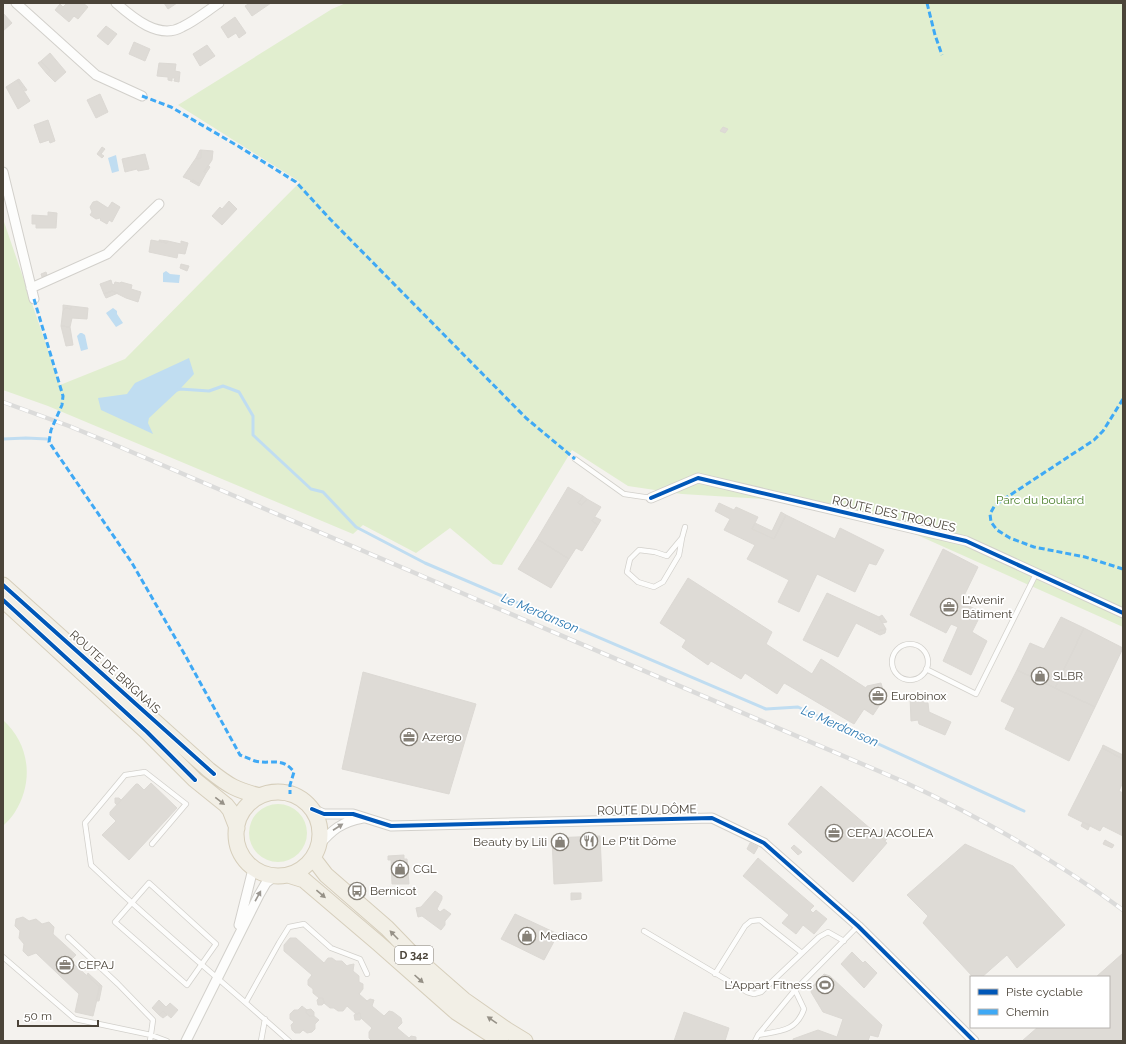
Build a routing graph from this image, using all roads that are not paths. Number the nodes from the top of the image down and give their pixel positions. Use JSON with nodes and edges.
{"nodes":[{"id":1,"x":16,"y":3,"type":"edge"},
{"id":2,"x":116,"y":3,"type":"edge"},
{"id":3,"x":219,"y":3,"type":"edge"},
{"id":4,"x":142,"y":96,"type":"dead end"},
{"id":5,"x":3,"y":172,"type":"edge"},
{"id":6,"x":159,"y":204,"type":"dead end"},
{"id":7,"x":31,"y":288,"type":"junction"},
{"id":8,"x":34,"y":300,"type":"dead end"},
{"id":9,"x":575,"y":459,"type":"dead end"},
{"id":10,"x":651,"y":498,"type":"joint"},
{"id":11,"x":685,"y":527,"type":"dead end"},
{"id":12,"x":682,"y":538,"type":"junction"},
{"id":13,"x":1036,"y":574,"type":"junction"},
{"id":14,"x":3,"y":585,"type":"edge"},
{"id":15,"x":3,"y":600,"type":"edge"},
{"id":16,"x":1123,"y":614,"type":"edge"},
{"id":17,"x":926,"y":669,"type":"junction"},
{"id":18,"x":260,"y":796,"type":"junction"},
{"id":19,"x":312,"y":809,"type":"junction"},
{"id":20,"x":364,"y":818,"type":"junction"},
{"id":21,"x":237,"y":828,"type":"junction"},
{"id":22,"x":152,"y":844,"type":"dead end"},
{"id":23,"x":315,"y":852,"type":"junction"},
{"id":24,"x":253,"y":868,"type":"junction"},
{"id":25,"x":281,"y":876,"type":"junction"},
{"id":26,"x":131,"y":903,"type":"junction"},
{"id":27,"x":858,"y":926,"type":"junction"},
{"id":28,"x":644,"y":931,"type":"dead end"},
{"id":29,"x":68,"y":937,"type":"dead end"},
{"id":30,"x":844,"y":941,"type":"junction"},
{"id":31,"x":234,"y":944,"type":"junction"},
{"id":32,"x":802,"y":953,"type":"junction"},
{"id":33,"x":3,"y":957,"type":"edge"},
{"id":34,"x":202,"y":965,"type":"junction"},
{"id":35,"x":367,"y":974,"type":"dead end"},
{"id":36,"x":715,"y":974,"type":"junction"},
{"id":37,"x":217,"y":977,"type":"junction"},
{"id":38,"x":795,"y":990,"type":"junction"},
{"id":39,"x":246,"y":1002,"type":"junction"},
{"id":40,"x":265,"y":1019,"type":"junction"},
{"id":41,"x":151,"y":1034,"type":"junction"},
{"id":42,"x":758,"y":1035,"type":"junction"},
{"id":43,"x":150,"y":1041,"type":"edge"},
{"id":44,"x":167,"y":1041,"type":"edge"},
{"id":45,"x":186,"y":1041,"type":"edge"},
{"id":46,"x":261,"y":1041,"type":"edge"},
{"id":47,"x":289,"y":1041,"type":"edge"},
{"id":48,"x":501,"y":1041,"type":"edge"},
{"id":49,"x":525,"y":1041,"type":"edge"},
{"id":50,"x":755,"y":1041,"type":"edge"},
{"id":51,"x":974,"y":1041,"type":"edge"}],
"edges":[{"from":1,"to":4,"type":"street"},
{"from":2,"to":3,"type":"street"},
{"from":5,"to":7,"type":"street"},
{"from":6,"to":7,"type":"street"},
{"from":7,"to":8,"type":"street"},
{"from":9,"to":10,"type":"lane","name":"ROUTE DES TROQUES"},
{"from":10,"to":13,"type":"street","name":"ROUTE DES TROQUES"},
{"from":11,"to":12,"type":"lane"},
{"from":12,"to":12,"type":"lane"},
{"from":13,"to":16,"type":"street","name":"ROUTE DES TROQUES"},
{"from":13,"to":17,"type":"lane"},
{"from":14,"to":18,"type":"main road","name":"ROUTE DE BRIGNAIS"},
{"from":15,"to":21,"type":"main road","name":"ROUTE DE BRIGNAIS","one_way":true},
{"from":17,"to":17,"type":"lane"},
{"from":18,"to":19,"type":"main road"},
{"from":18,"to":21,"type":"main road"},
{"from":19,"to":20,"type":"street","name":"ROUTE DU DÔME"},
{"from":19,"to":23,"type":"main road"},
{"from":23,"to":20,"type":"street","one_way":true},
{"from":20,"to":27,"type":"street","name":"ROUTE DU DÔME"},
{"from":21,"to":24,"type":"main road"},
{"from":22,"to":26,"type":"lane"},
{"from":23,"to":25,"type":"main road"},
{"from":49,"to":23,"type":"main road","number":"D 342","one_way":true},
{"from":24,"to":25,"type":"main road"},
{"from":24,"to":31,"type":"street"},
{"from":31,"to":25,"type":"street","one_way":true},
{"from":25,"to":48,"type":"main road","number":"D 342","one_way":true},
{"from":26,"to":34,"type":"lane"},
{"from":26,"to":34,"type":"lane"},
{"from":26,"to":34,"type":"lane"},
{"from":27,"to":30,"type":"lane"},
{"from":27,"to":51,"type":"street","name":"ROUTE DU DÔME"},
{"from":28,"to":36,"type":"lane"},
{"from":29,"to":41,"type":"lane"},
{"from":30,"to":32,"type":"lane"},
{"from":30,"to":38,"type":"lane"},
{"from":31,"to":37,"type":"street"},
{"from":32,"to":36,"type":"lane"},
{"from":32,"to":36,"type":"lane"},
{"from":33,"to":41,"type":"lane"},
{"from":34,"to":37,"type":"lane"},
{"from":35,"to":39,"type":"lane"},
{"from":37,"to":39,"type":"lane"},
{"from":37,"to":45,"type":"street"},
{"from":38,"to":42,"type":"lane"},
{"from":38,"to":42,"type":"lane"},
{"from":39,"to":40,"type":"lane"},
{"from":40,"to":46,"type":"lane"},
{"from":40,"to":47,"type":"lane"},
{"from":41,"to":43,"type":"lane"},
{"from":41,"to":44,"type":"lane"},
{"from":42,"to":50,"type":"lane"}]}
